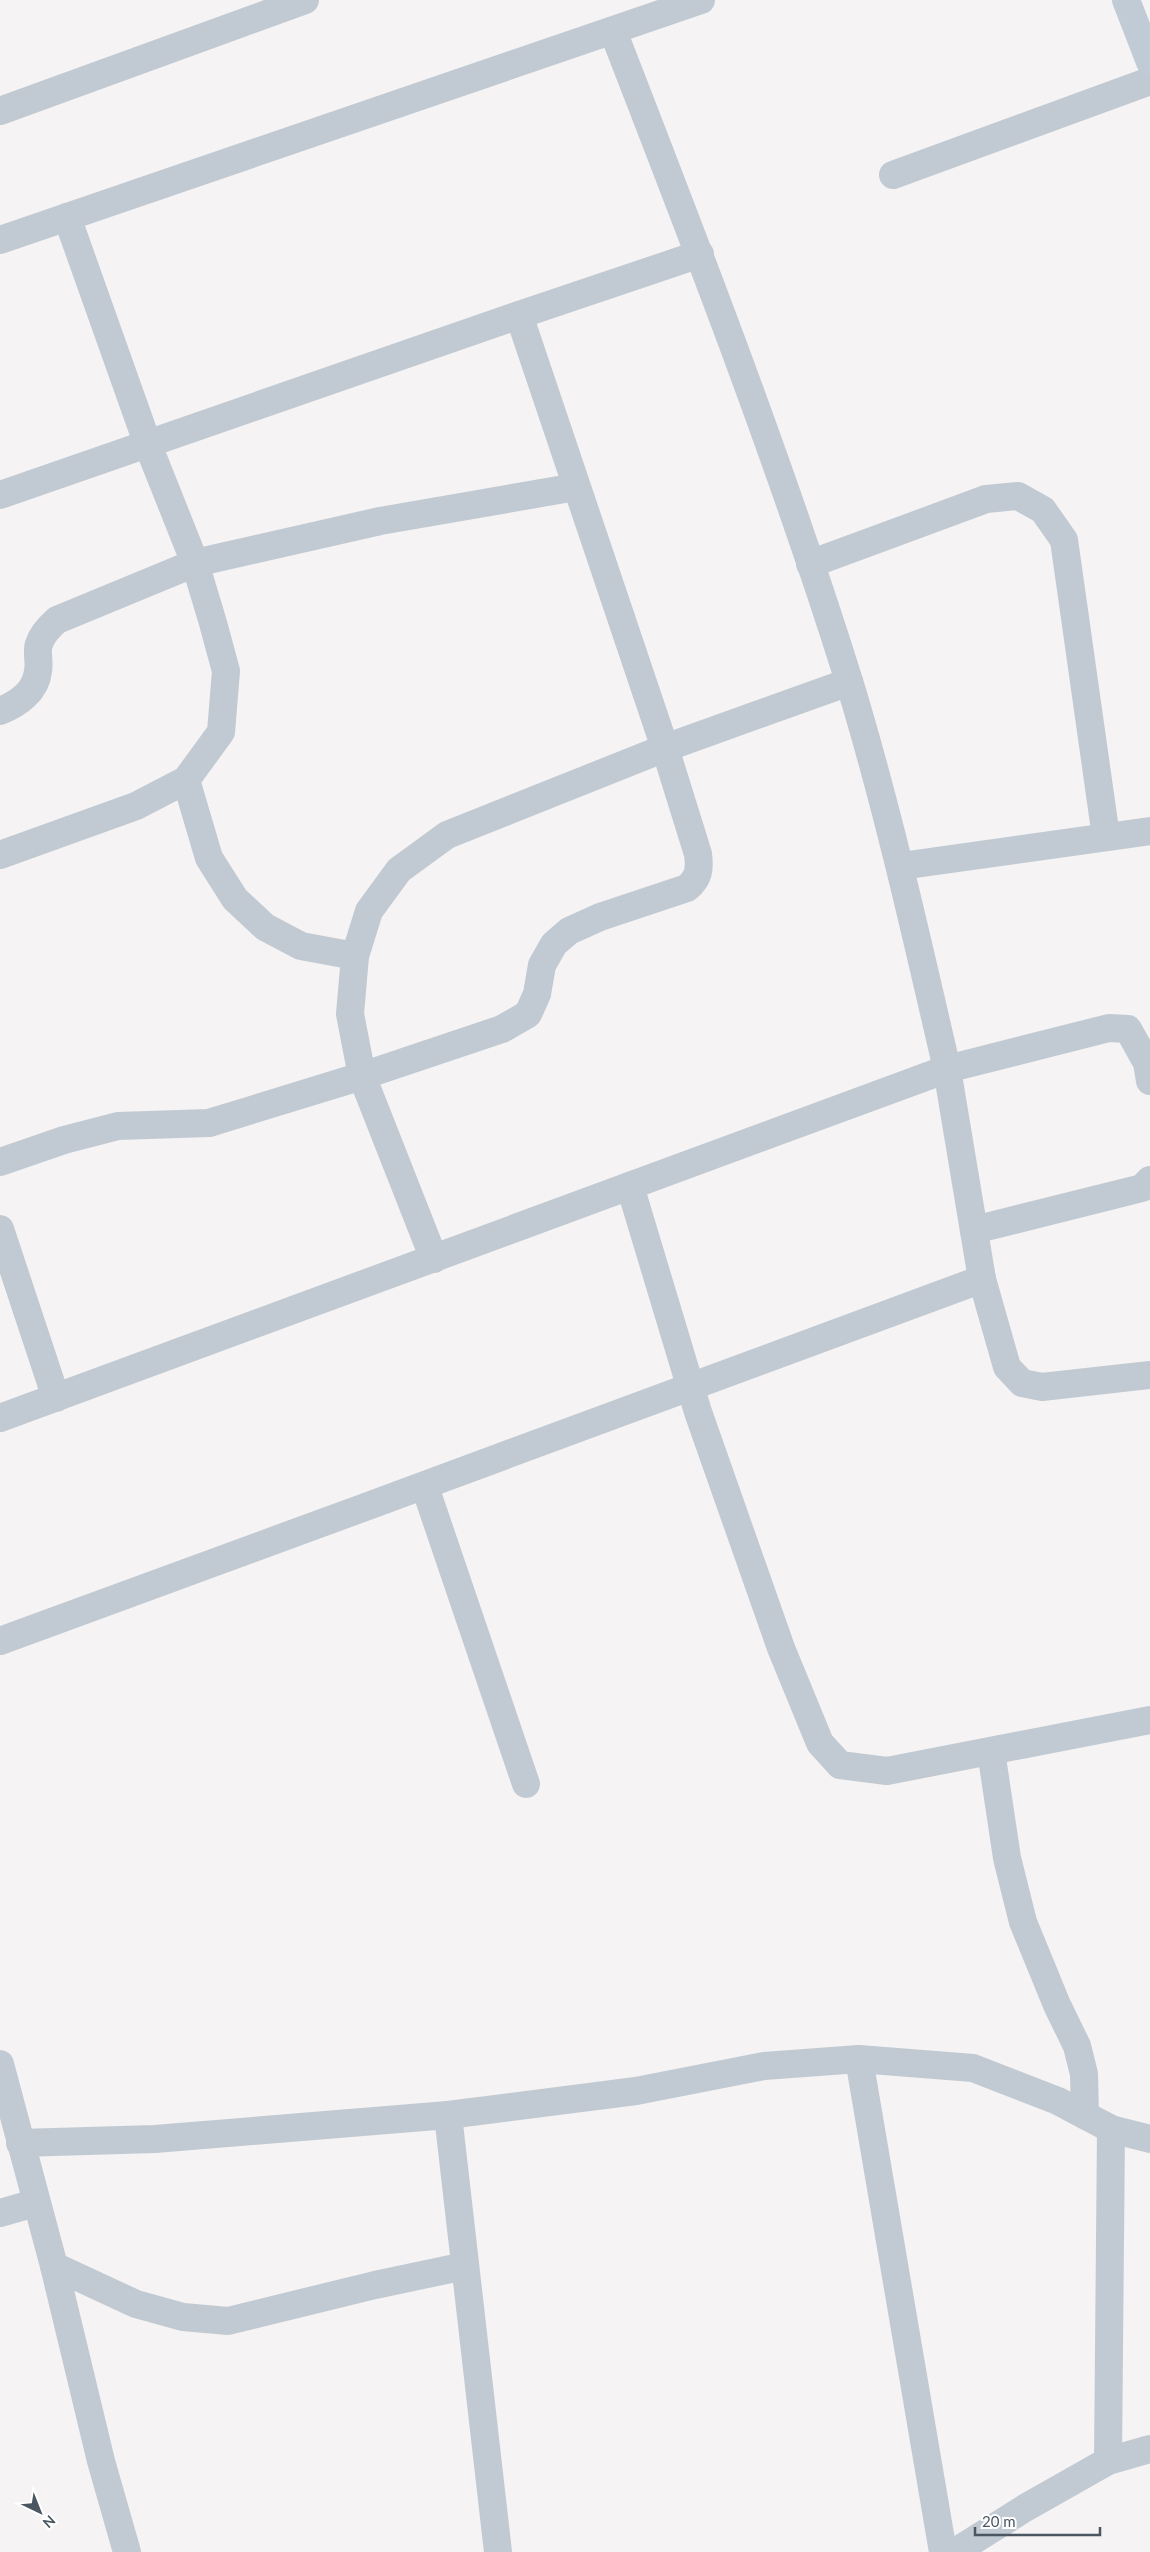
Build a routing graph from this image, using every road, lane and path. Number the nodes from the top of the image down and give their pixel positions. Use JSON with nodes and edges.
{"nodes":[{"id":1,"x":305,"y":0,"type":"edge"},
{"id":2,"x":701,"y":0,"type":"edge"},
{"id":3,"x":1126,"y":0,"type":"edge"},
{"id":4,"x":613,"y":31,"type":"junction"},
{"id":5,"x":1150,"y":62,"type":"edge"},
{"id":6,"x":1150,"y":81,"type":"edge"},
{"id":7,"x":0,"y":111,"type":"edge"},
{"id":8,"x":893,"y":175,"type":"dead end"},
{"id":9,"x":67,"y":217,"type":"junction"},
{"id":10,"x":0,"y":240,"type":"edge"},
{"id":11,"x":700,"y":254,"type":"junction"},
{"id":12,"x":519,"y":315,"type":"junction"},
{"id":13,"x":148,"y":445,"type":"junction"},
{"id":14,"x":576,"y":486,"type":"junction"},
{"id":15,"x":0,"y":495,"type":"edge"},
{"id":16,"x":195,"y":563,"type":"junction"},
{"id":17,"x":810,"y":564,"type":"junction"},
{"id":18,"x":849,"y":682,"type":"junction"},
{"id":19,"x":0,"y":711,"type":"edge"},
{"id":20,"x":665,"y":748,"type":"junction"},
{"id":21,"x":186,"y":780,"type":"junction"},
{"id":22,"x":1150,"y":831,"type":"edge"},
{"id":23,"x":1106,"y":837,"type":"junction"},
{"id":24,"x":0,"y":855,"type":"edge"},
{"id":25,"x":901,"y":866,"type":"junction"},
{"id":26,"x":355,"y":956,"type":"junction"},
{"id":27,"x":947,"y":1069,"type":"junction"},
{"id":28,"x":362,"y":1076,"type":"junction"},
{"id":29,"x":1150,"y":1081,"type":"edge"},
{"id":30,"x":0,"y":1162,"type":"edge"},
{"id":31,"x":1150,"y":1180,"type":"edge"},
{"id":32,"x":630,"y":1186,"type":"junction"},
{"id":33,"x":0,"y":1229,"type":"edge"},
{"id":34,"x":974,"y":1230,"type":"junction"},
{"id":35,"x":434,"y":1259,"type":"junction"},
{"id":36,"x":982,"y":1279,"type":"junction"},
{"id":37,"x":1150,"y":1375,"type":"edge"},
{"id":38,"x":692,"y":1385,"type":"junction"},
{"id":39,"x":56,"y":1398,"type":"junction"},
{"id":40,"x":0,"y":1418,"type":"edge"},
{"id":41,"x":424,"y":1487,"type":"junction"},
{"id":42,"x":0,"y":1641,"type":"edge"},
{"id":43,"x":1150,"y":1720,"type":"edge"},
{"id":44,"x":991,"y":1751,"type":"junction"},
{"id":45,"x":526,"y":1784,"type":"dead end"},
{"id":46,"x":859,"y":2059,"type":"junction"},
{"id":47,"x":0,"y":2064,"type":"edge"},
{"id":48,"x":448,"y":2115,"type":"junction"},
{"id":49,"x":1085,"y":2115,"type":"junction"},
{"id":50,"x":1111,"y":2129,"type":"junction"},
{"id":51,"x":1150,"y":2139,"type":"edge"},
{"id":52,"x":20,"y":2143,"type":"junction"},
{"id":53,"x":36,"y":2203,"type":"junction"},
{"id":54,"x":0,"y":2213,"type":"edge"},
{"id":55,"x":54,"y":2266,"type":"junction"},
{"id":56,"x":465,"y":2266,"type":"junction"},
{"id":57,"x":1150,"y":2448,"type":"edge"},
{"id":58,"x":1108,"y":2461,"type":"junction"},
{"id":59,"x":127,"y":2552,"type":"edge"},
{"id":60,"x":498,"y":2552,"type":"edge"},
{"id":61,"x":943,"y":2552,"type":"edge"},
{"id":62,"x":955,"y":2552,"type":"edge"}],
"edges":[{"from":1,"to":7,"type":"street"},
{"from":2,"to":4,"type":"street"},
{"from":3,"to":5,"type":"street"},
{"from":4,"to":9,"type":"street"},
{"from":4,"to":11,"type":"street"},
{"from":6,"to":8,"type":"street"},
{"from":9,"to":10,"type":"street"},
{"from":9,"to":13,"type":"street"},
{"from":11,"to":12,"type":"street"},
{"from":11,"to":17,"type":"street"},
{"from":12,"to":13,"type":"street"},
{"from":12,"to":14,"type":"street"},
{"from":13,"to":15,"type":"street"},
{"from":13,"to":16,"type":"street"},
{"from":14,"to":16,"type":"street"},
{"from":14,"to":20,"type":"street"},
{"from":16,"to":19,"type":"street"},
{"from":16,"to":21,"type":"street"},
{"from":17,"to":18,"type":"street"},
{"from":17,"to":23,"type":"street"},
{"from":18,"to":20,"type":"street"},
{"from":18,"to":25,"type":"street"},
{"from":20,"to":26,"type":"street"},
{"from":20,"to":28,"type":"street"},
{"from":21,"to":24,"type":"street"},
{"from":21,"to":26,"type":"street"},
{"from":22,"to":23,"type":"street"},
{"from":23,"to":25,"type":"street"},
{"from":25,"to":27,"type":"street"},
{"from":26,"to":28,"type":"street"},
{"from":27,"to":29,"type":"street"},
{"from":27,"to":32,"type":"street"},
{"from":27,"to":34,"type":"street"},
{"from":28,"to":30,"type":"street"},
{"from":28,"to":35,"type":"street"},
{"from":31,"to":34,"type":"street"},
{"from":32,"to":35,"type":"street"},
{"from":32,"to":38,"type":"street"},
{"from":33,"to":39,"type":"street"},
{"from":34,"to":36,"type":"street"},
{"from":35,"to":39,"type":"street"},
{"from":36,"to":37,"type":"street"},
{"from":36,"to":38,"type":"street"},
{"from":38,"to":41,"type":"street"},
{"from":38,"to":44,"type":"street"},
{"from":39,"to":40,"type":"street"},
{"from":41,"to":42,"type":"street"},
{"from":41,"to":45,"type":"street"},
{"from":43,"to":44,"type":"street"},
{"from":44,"to":49,"type":"street"},
{"from":46,"to":48,"type":"street"},
{"from":46,"to":49,"type":"street"},
{"from":46,"to":61,"type":"street"},
{"from":47,"to":52,"type":"street"},
{"from":48,"to":52,"type":"street"},
{"from":48,"to":56,"type":"street"},
{"from":49,"to":50,"type":"street"},
{"from":50,"to":51,"type":"street"},
{"from":50,"to":58,"type":"street"},
{"from":52,"to":53,"type":"street"},
{"from":53,"to":54,"type":"street"},
{"from":53,"to":55,"type":"street"},
{"from":55,"to":56,"type":"street"},
{"from":55,"to":59,"type":"street"},
{"from":56,"to":60,"type":"street"},
{"from":57,"to":58,"type":"street"},
{"from":58,"to":62,"type":"street"}]}
